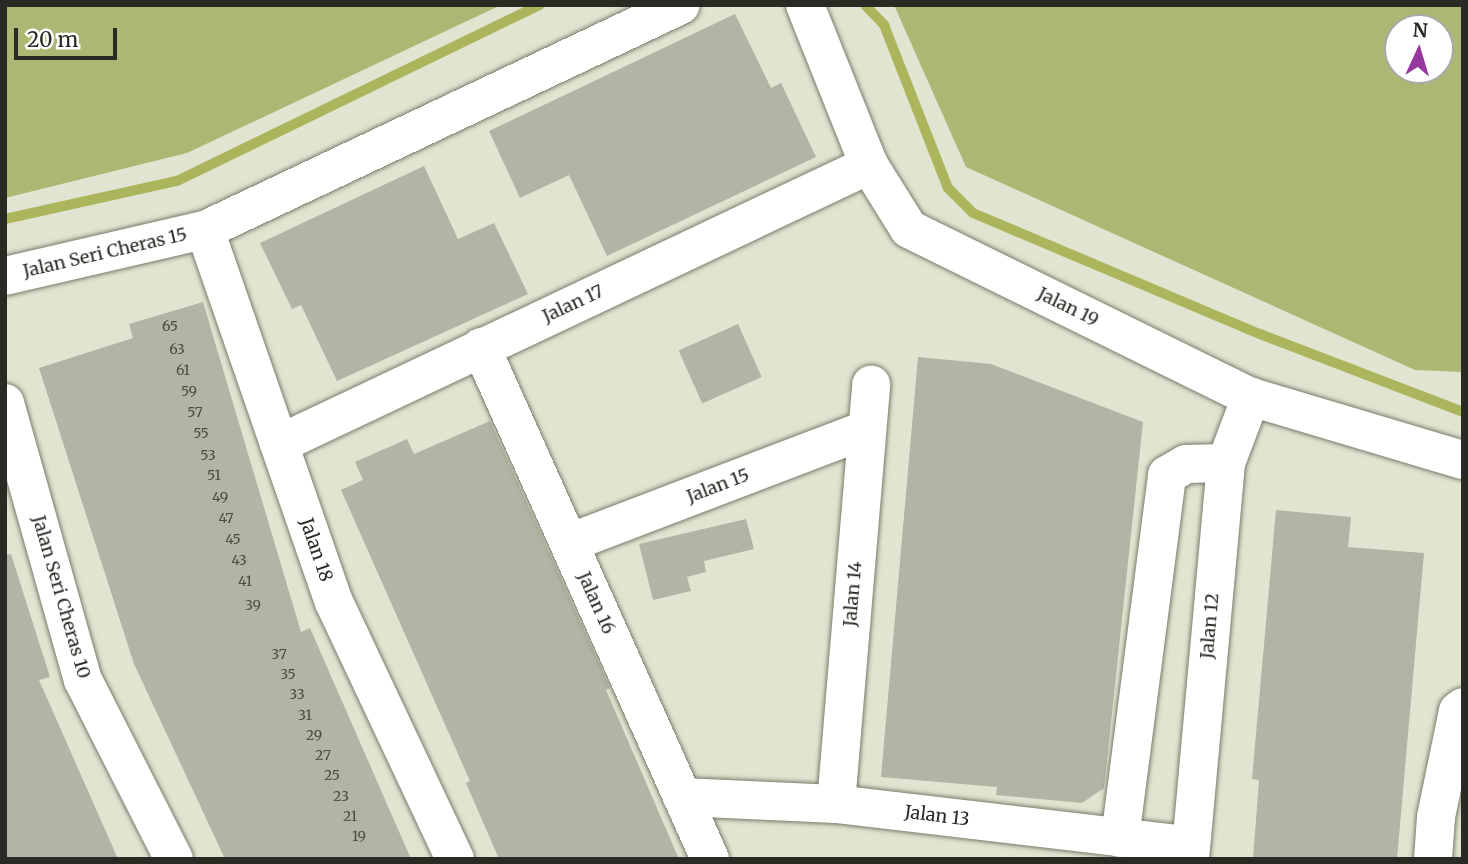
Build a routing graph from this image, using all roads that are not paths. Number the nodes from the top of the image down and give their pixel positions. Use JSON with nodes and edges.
{"nodes":[{"id":1,"x":681,"y":5,"type":"edge"},
{"id":2,"x":805,"y":5,"type":"edge"},
{"id":3,"x":869,"y":165,"type":"junction"},
{"id":4,"x":205,"y":230,"type":"junction"},
{"id":5,"x":5,"y":276,"type":"edge"},
{"id":6,"x":481,"y":347,"type":"junction"},
{"id":7,"x":871,"y":384,"type":"dead end"},
{"id":8,"x":1251,"y":397,"type":"junction"},
{"id":9,"x":5,"y":403,"type":"edge"},
{"id":10,"x":867,"y":429,"type":"junction"},
{"id":11,"x":279,"y":444,"type":"junction"},
{"id":12,"x":1463,"y":460,"type":"edge"},
{"id":13,"x":1226,"y":463,"type":"junction"},
{"id":14,"x":569,"y":543,"type":"junction"},
{"id":15,"x":1463,"y":707,"type":"edge"},
{"id":16,"x":682,"y":797,"type":"junction"},
{"id":17,"x":836,"y":804,"type":"junction"},
{"id":18,"x":1120,"y":838,"type":"junction"},
{"id":19,"x":1190,"y":853,"type":"edge"},
{"id":20,"x":174,"y":859,"type":"edge"},
{"id":21,"x":455,"y":859,"type":"edge"},
{"id":22,"x":710,"y":859,"type":"edge"},
{"id":23,"x":1433,"y":859,"type":"edge"}],
"edges":[{"from":1,"to":4,"type":"street"},
{"from":2,"to":3,"type":"street","name":"Jalan 19"},
{"from":3,"to":6,"type":"street","name":"Jalan 17"},
{"from":3,"to":8,"type":"street","name":"Jalan 19"},
{"from":4,"to":5,"type":"street","name":"Jalan Seri Cheras 15"},
{"from":4,"to":11,"type":"street","name":"Jalan 18"},
{"from":6,"to":11,"type":"street","name":"Jalan 17"},
{"from":6,"to":14,"type":"street","name":"Jalan 16"},
{"from":7,"to":10,"type":"street","name":"Jalan 14"},
{"from":8,"to":12,"type":"street","name":"Jalan 19"},
{"from":8,"to":13,"type":"street","name":"Jalan 12"},
{"from":9,"to":20,"type":"street","name":"Jalan Seri Cheras 10"},
{"from":10,"to":14,"type":"street","name":"Jalan 15"},
{"from":10,"to":17,"type":"street","name":"Jalan 14"},
{"from":11,"to":21,"type":"street","name":"Jalan 18"},
{"from":13,"to":18,"type":"street"},
{"from":13,"to":19,"type":"street","name":"Jalan 12"},
{"from":14,"to":16,"type":"street","name":"Jalan 16"},
{"from":15,"to":23,"type":"street"},
{"from":16,"to":17,"type":"street","name":"Jalan 13"},
{"from":16,"to":22,"type":"street","name":"Jalan 16"},
{"from":17,"to":18,"type":"street","name":"Jalan 13"},
{"from":18,"to":19,"type":"street","name":"Jalan 13"}]}
